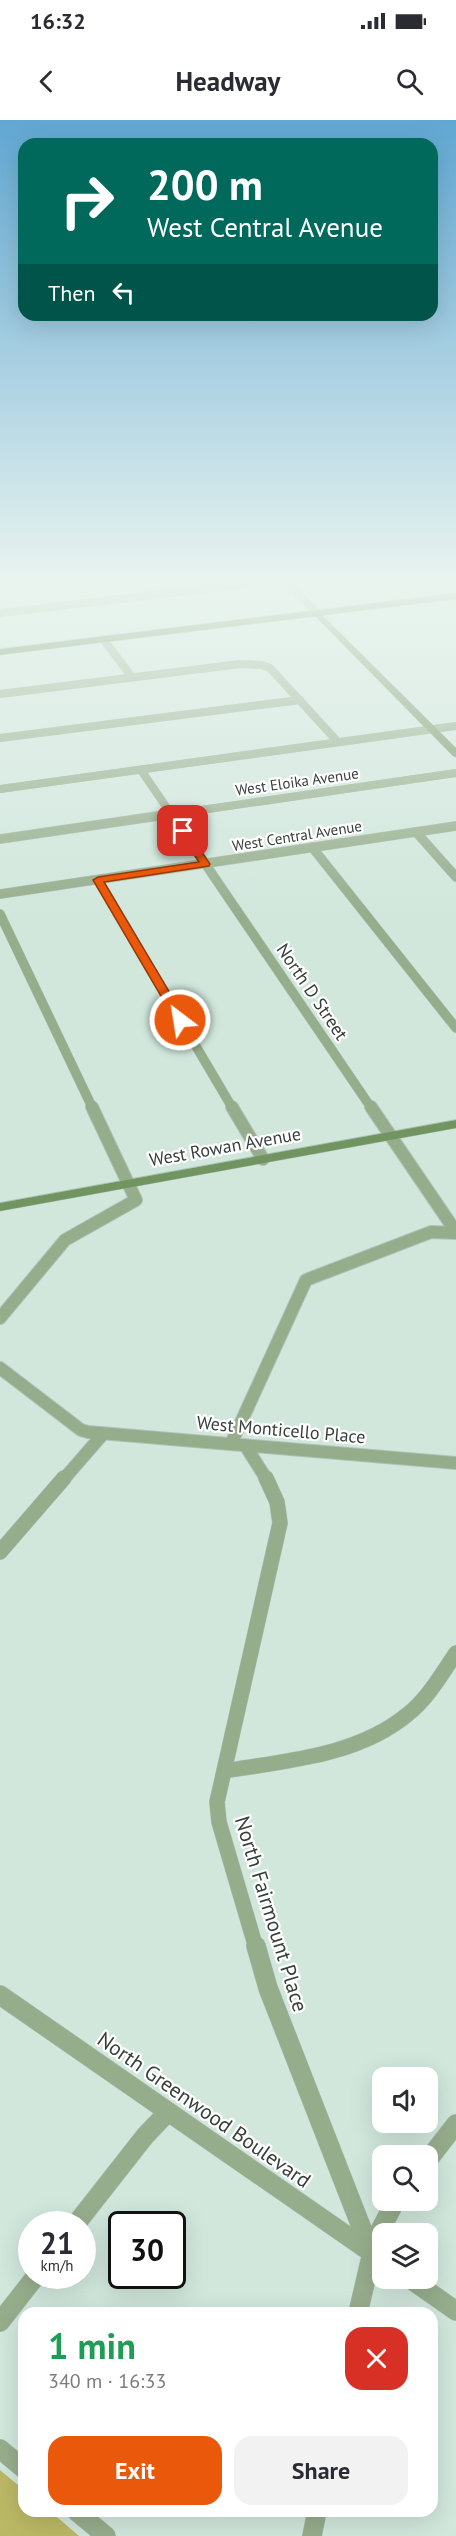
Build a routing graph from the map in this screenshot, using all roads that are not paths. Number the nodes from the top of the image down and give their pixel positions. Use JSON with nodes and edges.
{"nodes":[{"id":1,"x":17,"y":692,"type":"edge"},
{"id":2,"x":293,"y":692,"type":"edge"},
{"id":3,"x":395,"y":692,"type":"edge"},
{"id":4,"x":0,"y":694,"type":"edge"},
{"id":5,"x":300,"y":700,"type":"junction"},
{"id":6,"x":456,"y":726,"type":"edge"},
{"id":7,"x":432,"y":729,"type":"junction"},
{"id":8,"x":0,"y":738,"type":"edge"},
{"id":9,"x":338,"y":741,"type":"junction"},
{"id":10,"x":456,"y":754,"type":"edge"},
{"id":11,"x":141,"y":770,"type":"junction"},
{"id":12,"x":456,"y":773,"type":"edge"},
{"id":13,"x":0,"y":789,"type":"edge"},
{"id":14,"x":172,"y":814,"type":"junction"},
{"id":15,"x":456,"y":826,"type":"edge"},
{"id":16,"x":416,"y":832,"type":"junction"},
{"id":17,"x":0,"y":839,"type":"edge"},
{"id":18,"x":312,"y":847,"type":"junction"},
{"id":19,"x":205,"y":864,"type":"junction"},
{"id":20,"x":456,"y":877,"type":"edge"},
{"id":21,"x":98,"y":880,"type":"junction"},
{"id":22,"x":0,"y":894,"type":"edge"},
{"id":23,"x":0,"y":914,"type":"edge"},
{"id":24,"x":456,"y":1028,"type":"edge"},
{"id":25,"x":456,"y":1124,"type":"edge"},
{"id":26,"x":390,"y":1136,"type":"junction"},
{"id":27,"x":263,"y":1159,"type":"junction"},
{"id":28,"x":130,"y":1183,"type":"junction"},
{"id":29,"x":0,"y":1207,"type":"edge"},
{"id":30,"x":456,"y":1232,"type":"edge"},
{"id":31,"x":0,"y":1318,"type":"edge"},
{"id":32,"x":0,"y":1368,"type":"edge"},
{"id":33,"x":103,"y":1434,"type":"junction"},
{"id":34,"x":238,"y":1444,"type":"junction"},
{"id":35,"x":456,"y":1463,"type":"edge"},
{"id":36,"x":0,"y":1552,"type":"edge"},
{"id":37,"x":456,"y":1653,"type":"edge"},
{"id":38,"x":224,"y":1771,"type":"junction"},
{"id":39,"x":0,"y":1995,"type":"edge"},
{"id":40,"x":167,"y":2113,"type":"junction"},
{"id":41,"x":456,"y":2124,"type":"edge"},
{"id":42,"x":438,"y":2147,"type":"edge"},
{"id":43,"x":86,"y":2211,"type":"edge"},
{"id":44,"x":372,"y":2246,"type":"edge"},
{"id":45,"x":372,"y":2253,"type":"edge"},
{"id":46,"x":372,"y":2269,"type":"edge"},
{"id":47,"x":26,"y":2289,"type":"edge"},
{"id":48,"x":425,"y":2289,"type":"edge"},
{"id":49,"x":360,"y":2307,"type":"edge"},
{"id":50,"x":456,"y":2311,"type":"edge"},
{"id":51,"x":0,"y":2322,"type":"edge"},
{"id":52,"x":0,"y":2449,"type":"edge"},
{"id":53,"x":18,"y":2464,"type":"edge"},
{"id":54,"x":83,"y":2517,"type":"edge"},
{"id":55,"x":316,"y":2517,"type":"edge"},
{"id":56,"x":106,"y":2536,"type":"edge"},
{"id":57,"x":312,"y":2536,"type":"edge"}],
"edges":[{"from":1,"to":4,"type":"street"},
{"from":2,"to":5,"type":"street"},
{"from":3,"to":7,"type":"street"},
{"from":5,"to":8,"type":"street"},
{"from":5,"to":9,"type":"street"},
{"from":6,"to":7,"type":"street"},
{"from":7,"to":9,"type":"street"},
{"from":7,"to":10,"type":"street"},
{"from":9,"to":11,"type":"street"},
{"from":11,"to":13,"type":"street"},
{"from":11,"to":14,"type":"street","name":"North D Street"},
{"from":12,"to":14,"type":"street","name":"West Eloika Avenue"},
{"from":14,"to":17,"type":"street","name":"West Eloika Avenue"},
{"from":14,"to":19,"type":"street","name":"North D Street"},
{"from":15,"to":16,"type":"street","name":"West Central Avenue"},
{"from":16,"to":18,"type":"street","name":"West Central Avenue"},
{"from":16,"to":20,"type":"street"},
{"from":18,"to":19,"type":"street","name":"West Central Avenue"},
{"from":18,"to":24,"type":"street"},
{"from":19,"to":21,"type":"street","name":"West Central Avenue"},
{"from":19,"to":26,"type":"street","name":"North D Street"},
{"from":21,"to":22,"type":"street","name":"West Central Avenue"},
{"from":21,"to":27,"type":"street"},
{"from":23,"to":28,"type":"street"},
{"from":25,"to":26,"type":"street","name":"West Rowan Avenue"},
{"from":26,"to":27,"type":"street","name":"West Rowan Avenue"},
{"from":26,"to":30,"type":"street","name":"North D Street"},
{"from":27,"to":28,"type":"street","name":"West Rowan Avenue"},
{"from":28,"to":29,"type":"street","name":"West Rowan Avenue"},
{"from":28,"to":31,"type":"street"},
{"from":30,"to":34,"type":"street"},
{"from":32,"to":33,"type":"street","name":"West Monticello Place"},
{"from":33,"to":34,"type":"street","name":"West Monticello Place"},
{"from":33,"to":36,"type":"street"},
{"from":34,"to":35,"type":"street","name":"West Monticello Place"},
{"from":34,"to":38,"type":"street","name":"North Fairmount Place"},
{"from":37,"to":38,"type":"street"},
{"from":38,"to":44,"type":"street","name":"North Fairmount Place"},
{"from":39,"to":40,"type":"street","name":"North Greenwood Boulevard"},
{"from":40,"to":43,"type":"street"},
{"from":40,"to":45,"type":"street","name":"North Greenwood Boulevard"},
{"from":41,"to":42,"type":"street"},
{"from":46,"to":49,"type":"street"},
{"from":47,"to":51,"type":"street"},
{"from":48,"to":50,"type":"street"},
{"from":52,"to":53,"type":"street"},
{"from":54,"to":56,"type":"street"},
{"from":55,"to":57,"type":"street"}]}
